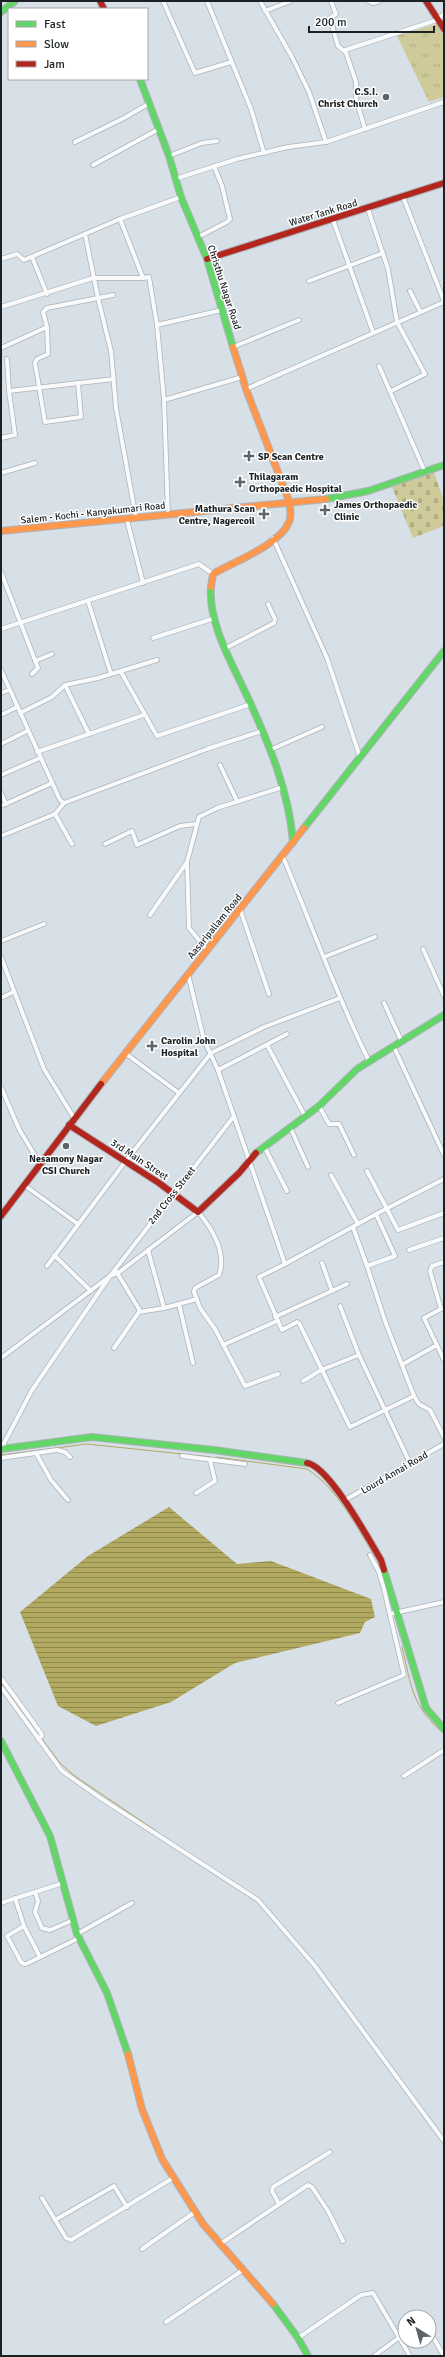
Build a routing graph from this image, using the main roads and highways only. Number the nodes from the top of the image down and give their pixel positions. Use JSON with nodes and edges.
{"nodes":[{"id":1,"x":15,"y":1,"type":"edge"},
{"id":2,"x":426,"y":1,"type":"edge"},
{"id":3,"x":1,"y":12,"type":"edge"},
{"id":4,"x":444,"y":29,"type":"edge"},
{"id":5,"x":140,"y":80,"type":"edge"},
{"id":6,"x":444,"y":183,"type":"edge"},
{"id":7,"x":207,"y":258,"type":"junction"},
{"id":8,"x":444,"y":465,"type":"edge"},
{"id":9,"x":289,"y":501,"type":"junction"},
{"id":10,"x":1,"y":531,"type":"edge"},
{"id":11,"x":444,"y":651,"type":"edge"},
{"id":12,"x":292,"y":842,"type":"junction"},
{"id":13,"x":444,"y":1015,"type":"edge"},
{"id":14,"x":69,"y":1125,"type":"junction"},
{"id":15,"x":1,"y":1216,"type":"edge"},
{"id":16,"x":1,"y":1449,"type":"edge"},
{"id":17,"x":444,"y":1729,"type":"edge"},
{"id":18,"x":1,"y":1743,"type":"edge"},
{"id":19,"x":308,"y":2356,"type":"edge"}],
"edges":[{"from":1,"to":3,"type":"main road"},
{"from":2,"to":4,"type":"main road"},
{"from":5,"to":7,"type":"main road","name":"Christhu Nagar Road"},
{"from":6,"to":7,"type":"main road","name":"Water Tank Road"},
{"from":7,"to":9,"type":"main road","name":"Christhu Nagar Road"},
{"from":8,"to":9,"type":"main road","name":"Salem - Kochi - Kanyakumari Road"},
{"from":9,"to":10,"type":"main road","name":"Salem - Kochi - Kanyakumari Road"},
{"from":9,"to":12,"type":"main road"},
{"from":11,"to":12,"type":"main road","name":"Aasaripallam Road"},
{"from":12,"to":14,"type":"main road","name":"Aasaripallam Road"},
{"from":13,"to":14,"type":"main road","name":"3rd Main Street"},
{"from":14,"to":15,"type":"main road","name":"Aasaripallam Road"},
{"from":16,"to":17,"type":"main road"},
{"from":18,"to":19,"type":"main road"}]}
